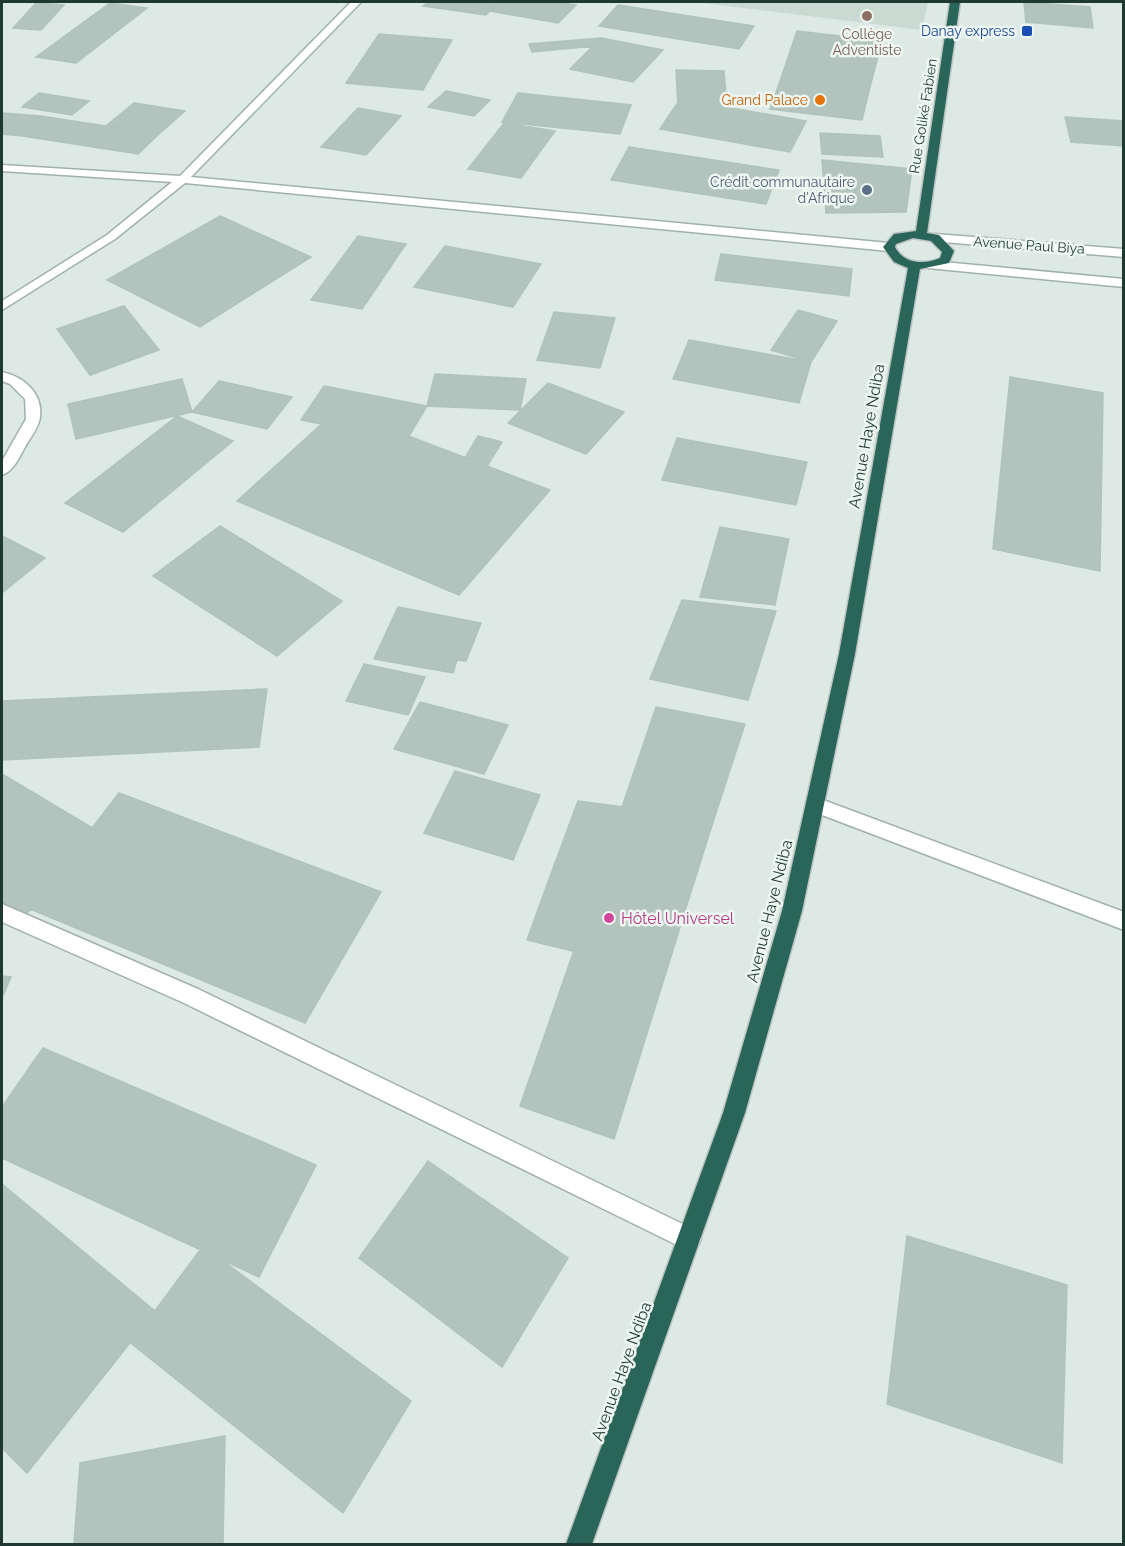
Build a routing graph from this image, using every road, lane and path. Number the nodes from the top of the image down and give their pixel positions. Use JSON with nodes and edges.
{"nodes":[{"id":1,"x":356,"y":2,"type":"edge"},
{"id":2,"x":955,"y":2,"type":"edge"},
{"id":3,"x":2,"y":168,"type":"edge"},
{"id":4,"x":182,"y":180,"type":"junction"},
{"id":5,"x":921,"y":235,"type":"junction"},
{"id":6,"x":935,"y":238,"type":"junction"},
{"id":7,"x":889,"y":247,"type":"junction"},
{"id":8,"x":1124,"y":253,"type":"edge"},
{"id":9,"x":924,"y":265,"type":"junction"},
{"id":10,"x":1124,"y":283,"type":"edge"},
{"id":11,"x":2,"y":306,"type":"edge"},
{"id":12,"x":2,"y":376,"type":"edge"},
{"id":13,"x":2,"y":470,"type":"edge"},
{"id":14,"x":815,"y":805,"type":"junction"},
{"id":15,"x":2,"y":912,"type":"edge"},
{"id":16,"x":1124,"y":921,"type":"edge"},
{"id":17,"x":689,"y":1239,"type":"junction"},
{"id":18,"x":579,"y":1545,"type":"edge"}],
"edges":[{"from":1,"to":4,"type":"street"},
{"from":2,"to":5,"type":"highway","name":"Rue Goliké Fabien"},
{"from":3,"to":4,"type":"street"},
{"from":4,"to":7,"type":"street"},
{"from":4,"to":11,"type":"street"},
{"from":5,"to":6,"type":"highway"},
{"from":5,"to":7,"type":"highway"},
{"from":6,"to":8,"type":"street","name":"Avenue Paul Biya"},
{"from":6,"to":9,"type":"highway"},
{"from":7,"to":9,"type":"highway"},
{"from":9,"to":10,"type":"street"},
{"from":9,"to":14,"type":"highway","name":"Avenue Haye Ndiba"},
{"from":12,"to":13,"type":"street"},
{"from":14,"to":16,"type":"street"},
{"from":14,"to":17,"type":"highway","name":"Avenue Haye Ndiba"},
{"from":15,"to":17,"type":"street"},
{"from":17,"to":18,"type":"highway","name":"Avenue Haye Ndiba"}]}
